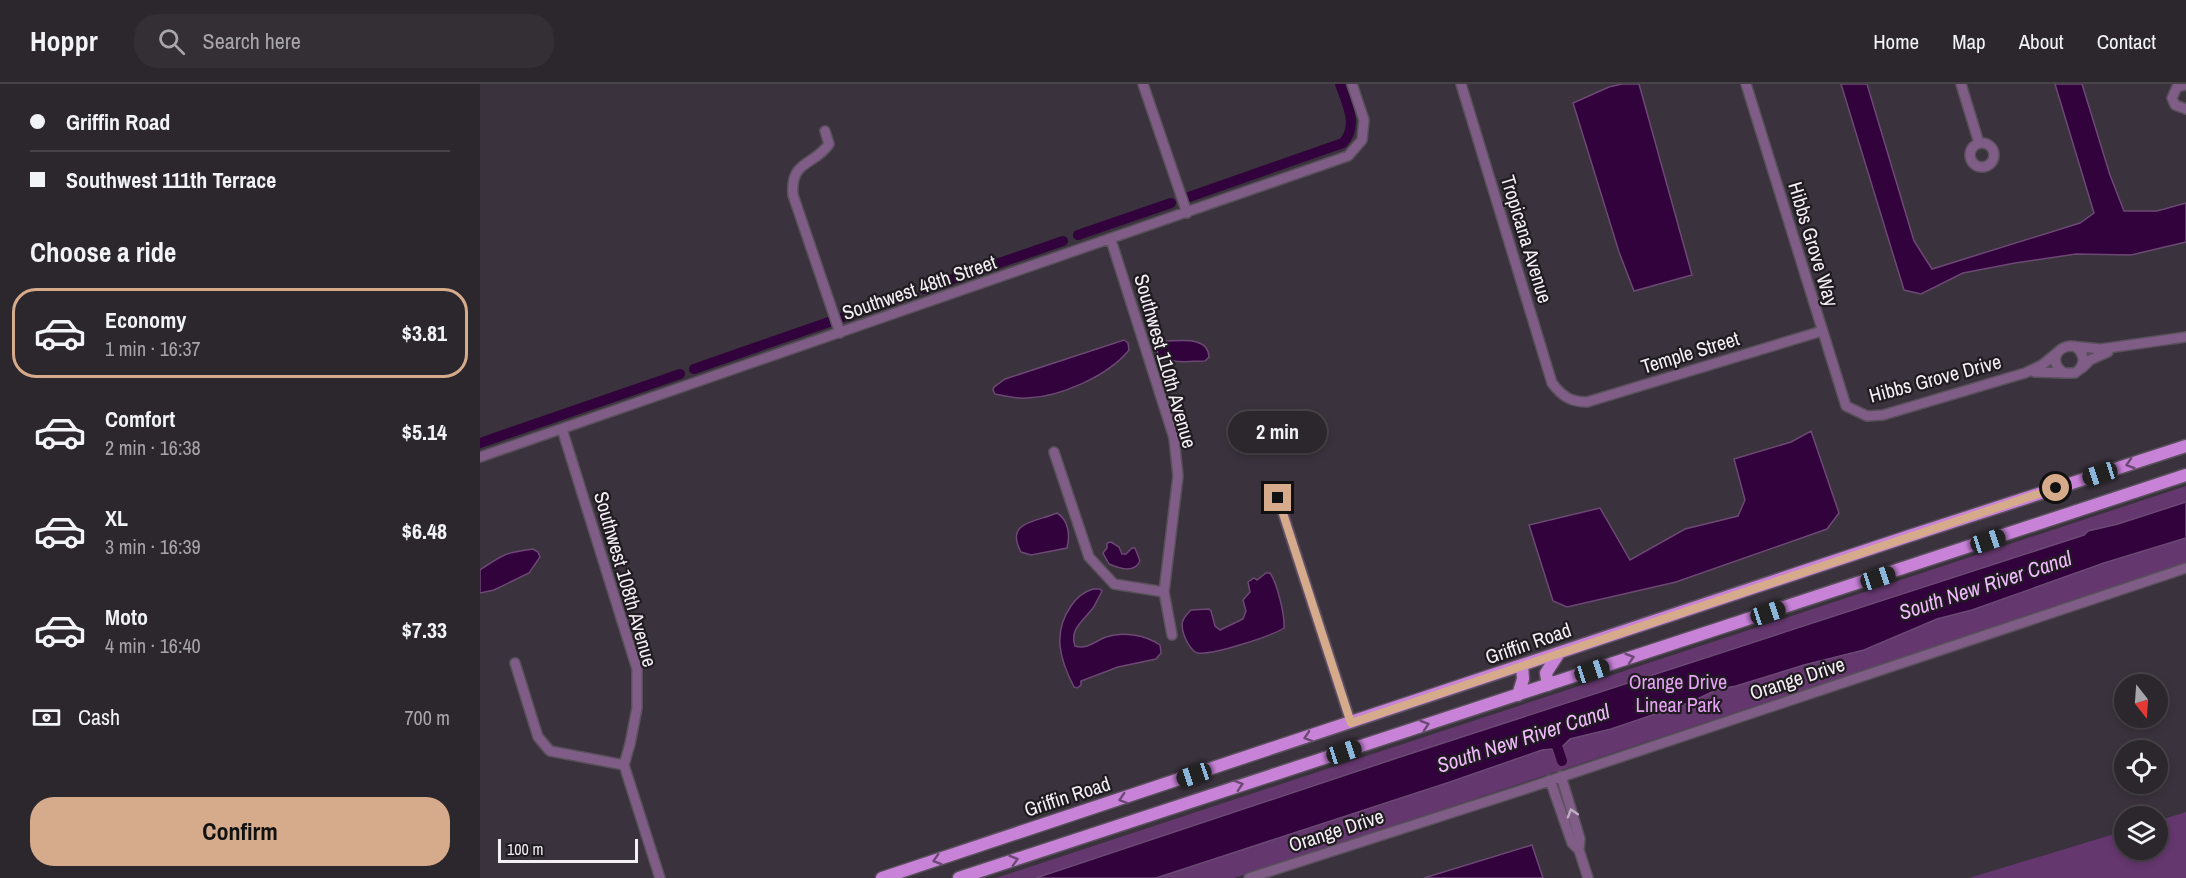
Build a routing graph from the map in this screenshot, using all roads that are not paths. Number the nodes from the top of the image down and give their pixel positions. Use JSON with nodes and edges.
{"nodes":[{"id":1,"x":1143,"y":84,"type":"edge"},
{"id":2,"x":1352,"y":84,"type":"edge"},
{"id":3,"x":1461,"y":84,"type":"edge"},
{"id":4,"x":1746,"y":84,"type":"edge"},
{"id":5,"x":1961,"y":84,"type":"edge"},
{"id":6,"x":2182,"y":85,"type":"edge"},
{"id":7,"x":2186,"y":109,"type":"edge"},
{"id":8,"x":825,"y":131,"type":"dead end"},
{"id":9,"x":1979,"y":143,"type":"dead end"},
{"id":10,"x":1186,"y":213,"type":"junction"},
{"id":11,"x":1111,"y":240,"type":"junction"},
{"id":12,"x":1822,"y":331,"type":"junction"},
{"id":13,"x":840,"y":333,"type":"junction"},
{"id":14,"x":2186,"y":337,"type":"edge"},
{"id":15,"x":2074,"y":346,"type":"junction"},
{"id":16,"x":2125,"y":346,"type":"junction"},
{"id":17,"x":2058,"y":352,"type":"junction"},
{"id":18,"x":2080,"y":369,"type":"junction"},
{"id":19,"x":2025,"y":373,"type":"junction"},
{"id":20,"x":2064,"y":373,"type":"junction"},
{"id":21,"x":1568,"y":399,"type":"joint"},
{"id":22,"x":1854,"y":411,"type":"joint"},
{"id":23,"x":562,"y":429,"type":"junction"},
{"id":24,"x":2186,"y":446,"type":"edge"},
{"id":25,"x":1054,"y":452,"type":"dead end"},
{"id":26,"x":480,"y":457,"type":"edge"},
{"id":27,"x":2186,"y":475,"type":"edge"},
{"id":28,"x":1278,"y":498,"type":"dead end"},
{"id":29,"x":2186,"y":568,"type":"edge"},
{"id":30,"x":1164,"y":592,"type":"junction"},
{"id":31,"x":1172,"y":636,"type":"dead end"},
{"id":32,"x":1558,"y":653,"type":"junction"},
{"id":33,"x":515,"y":663,"type":"dead end"},
{"id":34,"x":1522,"y":665,"type":"junction"},
{"id":35,"x":1548,"y":685,"type":"junction"},
{"id":36,"x":1518,"y":695,"type":"junction"},
{"id":37,"x":1351,"y":723,"type":"junction"},
{"id":38,"x":624,"y":765,"type":"junction"},
{"id":39,"x":1561,"y":776,"type":"junction"},
{"id":40,"x":1550,"y":780,"type":"junction"},
{"id":41,"x":1579,"y":850,"type":"junction"},
{"id":42,"x":660,"y":878,"type":"edge"},
{"id":43,"x":882,"y":878,"type":"edge"},
{"id":44,"x":959,"y":878,"type":"edge"},
{"id":45,"x":1249,"y":878,"type":"edge"},
{"id":46,"x":1587,"y":878,"type":"edge"}],
"edges":[{"from":1,"to":10,"type":"street"},
{"from":2,"to":10,"type":"street","name":"Southwest 48th Street"},
{"from":3,"to":21,"type":"street","name":"Tropicana Avenue"},
{"from":4,"to":12,"type":"street","name":"Hibbs Grove Way"},
{"from":5,"to":9,"type":"street"},
{"from":6,"to":7,"type":"street"},
{"from":8,"to":13,"type":"street"},
{"from":10,"to":11,"type":"street","name":"Southwest 48th Street"},
{"from":11,"to":13,"type":"street","name":"Southwest 48th Street"},
{"from":11,"to":30,"type":"street","name":"Southwest 110th Avenue"},
{"from":12,"to":21,"type":"street","name":"Temple Street"},
{"from":12,"to":22,"type":"street","name":"Hibbs Grove Way"},
{"from":13,"to":23,"type":"street","name":"Southwest 48th Street"},
{"from":14,"to":16,"type":"street"},
{"from":15,"to":16,"type":"street"},
{"from":15,"to":17,"type":"street"},
{"from":15,"to":18,"type":"street"},
{"from":16,"to":18,"type":"street"},
{"from":17,"to":19,"type":"street","name":"Hibbs Grove Drive"},
{"from":17,"to":20,"type":"street"},
{"from":18,"to":20,"type":"street"},
{"from":19,"to":20,"type":"street","name":"Hibbs Grove Drive"},
{"from":19,"to":22,"type":"street","name":"Hibbs Grove Drive"},
{"from":23,"to":26,"type":"street","name":"Southwest 48th Street"},
{"from":23,"to":38,"type":"street","name":"Southwest 108th Avenue"},
{"from":24,"to":32,"type":"main road","name":"Griffin Road","one_way":true},
{"from":25,"to":30,"type":"street"},
{"from":35,"to":27,"type":"main road","one_way":true},
{"from":28,"to":37,"type":"street"},
{"from":29,"to":39,"type":"street","name":"Orange Drive"},
{"from":30,"to":31,"type":"street","name":"Southwest 110th Avenue"},
{"from":32,"to":34,"type":"main road","name":"Griffin Road"},
{"from":32,"to":35,"type":"main road"},
{"from":33,"to":38,"type":"street"},
{"from":34,"to":36,"type":"main road"},
{"from":34,"to":37,"type":"main road","name":"Griffin Road"},
{"from":35,"to":36,"type":"main road"},
{"from":44,"to":36,"type":"main road","one_way":true},
{"from":37,"to":43,"type":"main road","name":"Griffin Road","one_way":true},
{"from":38,"to":42,"type":"street"},
{"from":39,"to":40,"type":"street","name":"Orange Drive"},
{"from":41,"to":39,"type":"street","one_way":true},
{"from":40,"to":41,"type":"street"},
{"from":40,"to":45,"type":"street","name":"Orange Drive"},
{"from":41,"to":46,"type":"street"}]}
